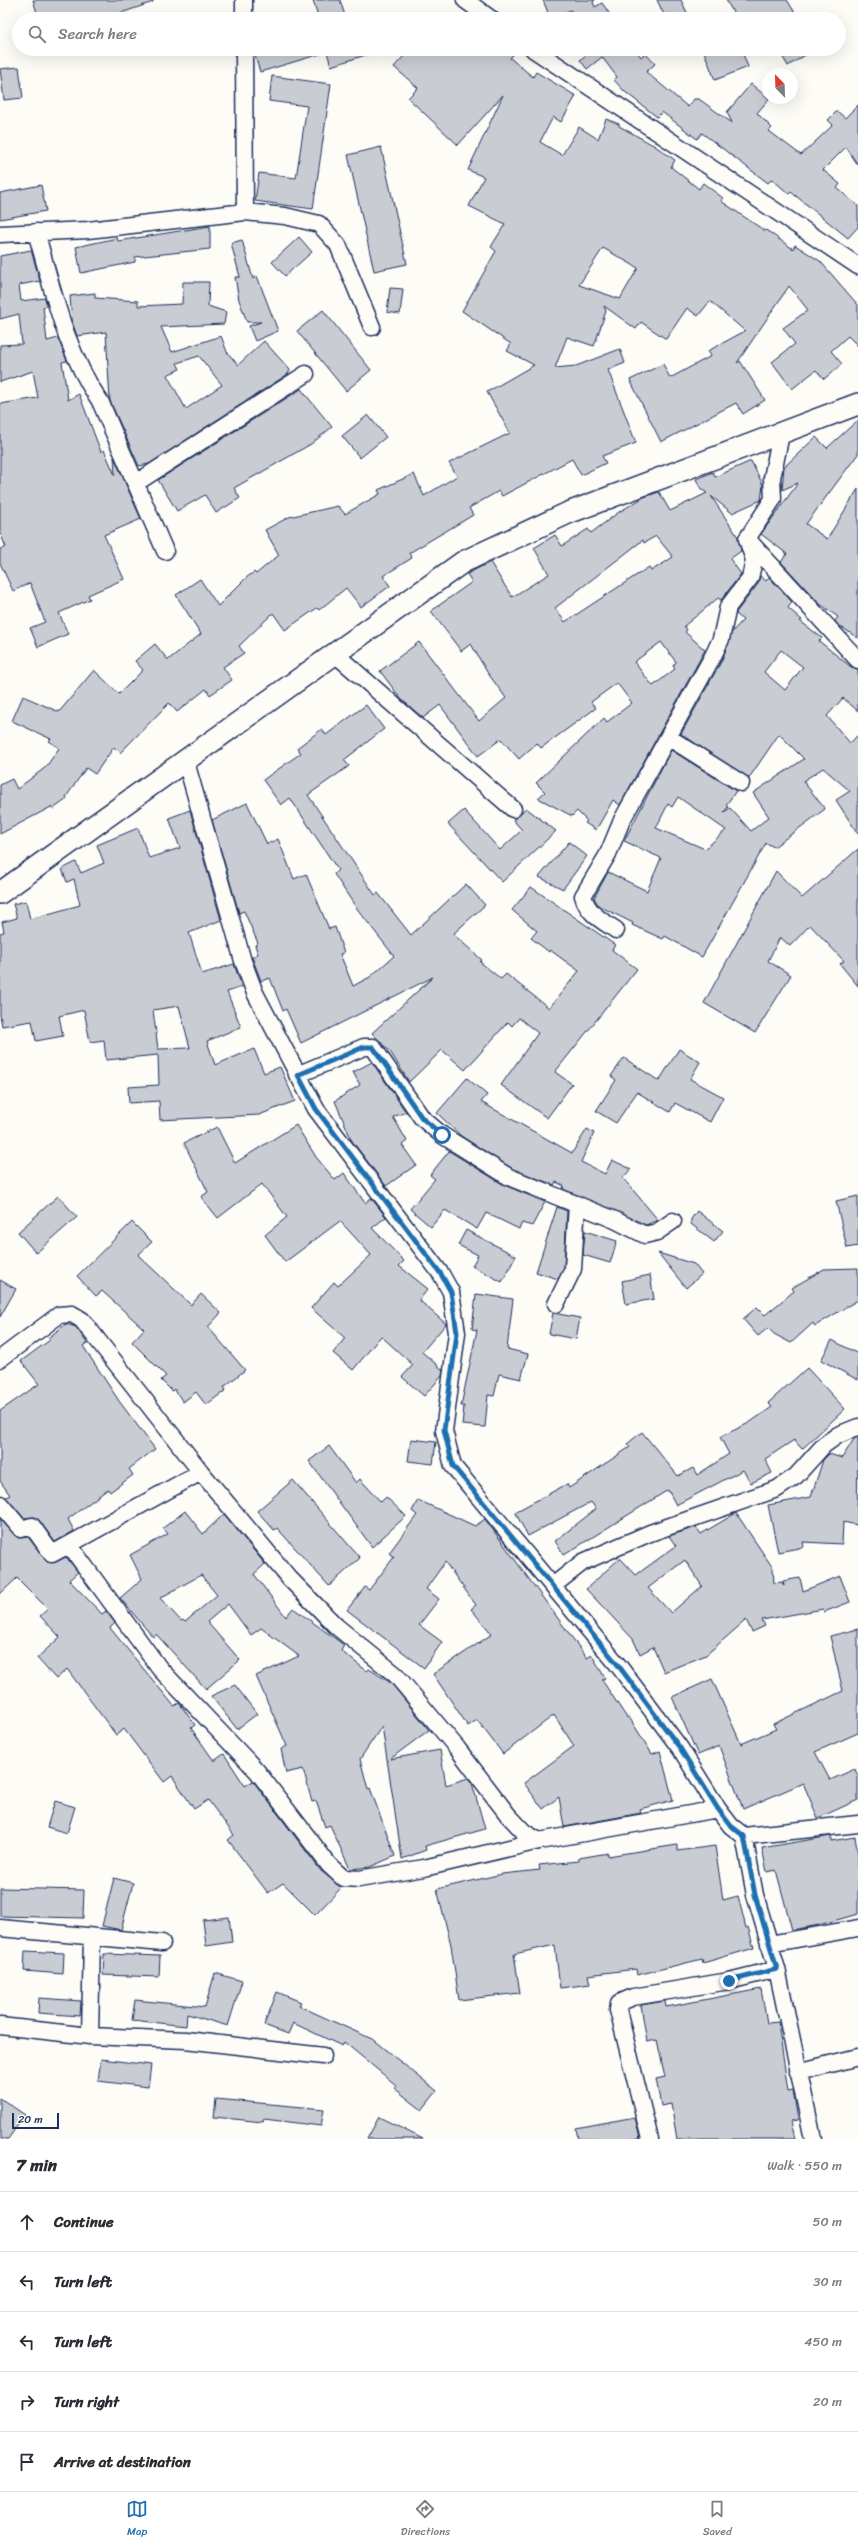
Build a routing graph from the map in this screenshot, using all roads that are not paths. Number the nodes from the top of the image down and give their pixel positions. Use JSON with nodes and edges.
{"nodes":[{"id":1,"x":244,"y":0,"type":"edge"},
{"id":2,"x":465,"y":0,"type":"edge"},
{"id":3,"x":244,"y":12,"type":"edge"},
{"id":4,"x":481,"y":12,"type":"edge"},
{"id":5,"x":244,"y":56,"type":"edge"},
{"id":6,"x":543,"y":56,"type":"edge"},
{"id":7,"x":245,"y":212,"type":"junction"},
{"id":8,"x":36,"y":232,"type":"junction"},
{"id":9,"x":0,"y":234,"type":"edge"},
{"id":10,"x":858,"y":266,"type":"edge"},
{"id":11,"x":372,"y":327,"type":"dead end"},
{"id":12,"x":306,"y":374,"type":"dead end"},
{"id":13,"x":858,"y":392,"type":"edge"},
{"id":14,"x":858,"y":404,"type":"edge"},
{"id":15,"x":781,"y":434,"type":"junction"},
{"id":16,"x":136,"y":483,"type":"junction"},
{"id":17,"x":748,"y":539,"type":"junction"},
{"id":18,"x":165,"y":551,"type":"dead end"},
{"id":19,"x":334,"y":653,"type":"junction"},
{"id":20,"x":858,"y":660,"type":"edge"},
{"id":21,"x":668,"y":737,"type":"junction"},
{"id":22,"x":186,"y":762,"type":"junction"},
{"id":23,"x":741,"y":783,"type":"dead end"},
{"id":24,"x":513,"y":809,"type":"dead end"},
{"id":25,"x":0,"y":881,"type":"edge"},
{"id":26,"x":0,"y":893,"type":"edge"},
{"id":27,"x":616,"y":930,"type":"dead end"},
{"id":28,"x":298,"y":1075,"type":"junction"},
{"id":29,"x":577,"y":1204,"type":"junction"},
{"id":30,"x":673,"y":1221,"type":"dead end"},
{"id":31,"x":556,"y":1304,"type":"dead end"},
{"id":32,"x":0,"y":1359,"type":"edge"},
{"id":33,"x":858,"y":1427,"type":"edge"},
{"id":34,"x":201,"y":1472,"type":"junction"},
{"id":35,"x":0,"y":1504,"type":"edge"},
{"id":36,"x":70,"y":1546,"type":"junction"},
{"id":37,"x":554,"y":1585,"type":"junction"},
{"id":38,"x":718,"y":1809,"type":"junction"},
{"id":39,"x":858,"y":1824,"type":"edge"},
{"id":40,"x":744,"y":1836,"type":"junction"},
{"id":41,"x":539,"y":1842,"type":"junction"},
{"id":42,"x":0,"y":1928,"type":"edge"},
{"id":43,"x":858,"y":1928,"type":"edge"},
{"id":44,"x":92,"y":1938,"type":"junction"},
{"id":45,"x":162,"y":1943,"type":"dead end"},
{"id":46,"x":770,"y":1944,"type":"junction"},
{"id":47,"x":777,"y":1969,"type":"junction"},
{"id":48,"x":0,"y":2026,"type":"edge"},
{"id":49,"x":90,"y":2036,"type":"junction"},
{"id":50,"x":323,"y":2056,"type":"dead end"},
{"id":51,"x":858,"y":2057,"type":"edge"},
{"id":52,"x":798,"y":2072,"type":"junction"},
{"id":53,"x":650,"y":2139,"type":"edge"},
{"id":54,"x":813,"y":2139,"type":"edge"}],
"edges":[{"from":1,"to":3,"type":"street"},
{"from":2,"to":4,"type":"street"},
{"from":5,"to":7,"type":"street"},
{"from":6,"to":10,"type":"street"},
{"from":7,"to":8,"type":"street"},
{"from":7,"to":11,"type":"street"},
{"from":8,"to":9,"type":"street"},
{"from":8,"to":16,"type":"street"},
{"from":12,"to":16,"type":"street"},
{"from":13,"to":25,"type":"main road"},
{"from":14,"to":15,"type":"main road"},
{"from":15,"to":17,"type":"street"},
{"from":15,"to":19,"type":"main road"},
{"from":16,"to":18,"type":"street"},
{"from":17,"to":20,"type":"street"},
{"from":17,"to":21,"type":"street"},
{"from":19,"to":22,"type":"main road"},
{"from":19,"to":24,"type":"street"},
{"from":21,"to":23,"type":"street"},
{"from":21,"to":27,"type":"street"},
{"from":22,"to":26,"type":"main road"},
{"from":22,"to":28,"type":"street"},
{"from":28,"to":29,"type":"street"},
{"from":28,"to":37,"type":"street"},
{"from":29,"to":30,"type":"street"},
{"from":29,"to":31,"type":"street"},
{"from":32,"to":34,"type":"street"},
{"from":33,"to":37,"type":"street"},
{"from":34,"to":36,"type":"street"},
{"from":34,"to":41,"type":"street"},
{"from":35,"to":36,"type":"street"},
{"from":36,"to":41,"type":"street"},
{"from":37,"to":38,"type":"street"},
{"from":38,"to":40,"type":"street"},
{"from":38,"to":41,"type":"street"},
{"from":39,"to":40,"type":"street"},
{"from":40,"to":46,"type":"street"},
{"from":42,"to":44,"type":"street"},
{"from":43,"to":46,"type":"street"},
{"from":44,"to":45,"type":"street"},
{"from":44,"to":49,"type":"street"},
{"from":46,"to":47,"type":"street"},
{"from":47,"to":52,"type":"street"},
{"from":47,"to":53,"type":"street"},
{"from":48,"to":49,"type":"street"},
{"from":49,"to":50,"type":"street"},
{"from":51,"to":52,"type":"street"},
{"from":52,"to":54,"type":"street"}]}
